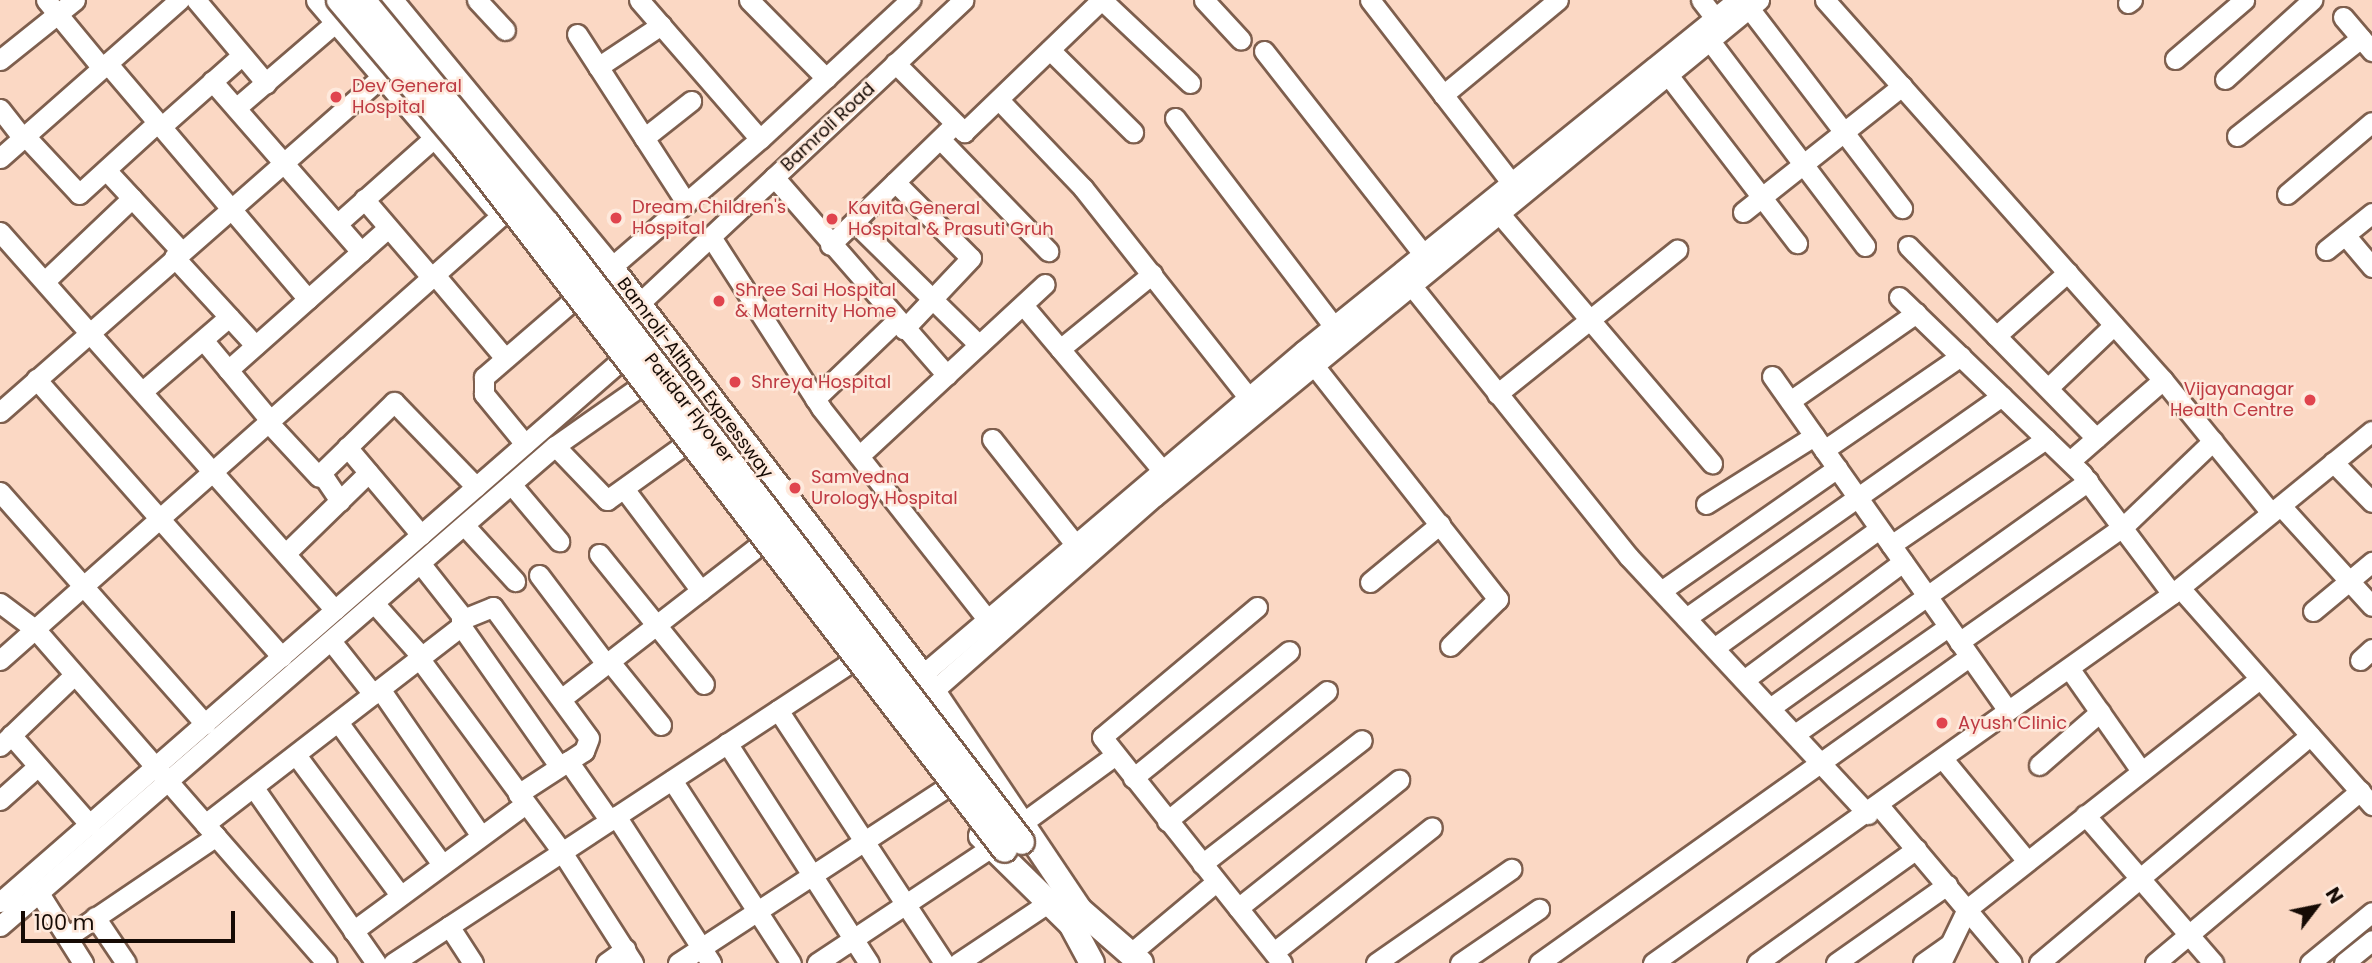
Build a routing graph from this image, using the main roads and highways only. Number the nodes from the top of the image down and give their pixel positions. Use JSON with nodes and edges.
{"nodes":[{"id":1,"x":319,"y":0,"type":"edge"},
{"id":2,"x":363,"y":0,"type":"edge"},
{"id":3,"x":390,"y":0,"type":"edge"},
{"id":4,"x":338,"y":10,"type":"edge"},
{"id":5,"x":1011,"y":840,"type":"junction"},
{"id":6,"x":1075,"y":917,"type":"junction"},
{"id":7,"x":1132,"y":960,"type":"edge"},
{"id":8,"x":1092,"y":963,"type":"edge"},
{"id":9,"x":1103,"y":963,"type":"edge"}],
"edges":[{"from":1,"to":4,"type":"main road"},
{"from":2,"to":5,"type":"main road","name":"Patidar Flyover","bridge":true},
{"from":3,"to":5,"type":"main road","name":"Bamroli-Althan Expressway"},
{"from":4,"to":5,"type":"main road","name":"Patidar Flyover","bridge":true},
{"from":4,"to":5,"type":"main road"},
{"from":5,"to":6,"type":"main road","name":"Patidar Flyover"},
{"from":5,"to":6,"type":"main road","name":"Patidar Flyover"},
{"from":6,"to":7,"type":"main road"},
{"from":6,"to":8,"type":"main road"},
{"from":6,"to":9,"type":"main road"}]}
